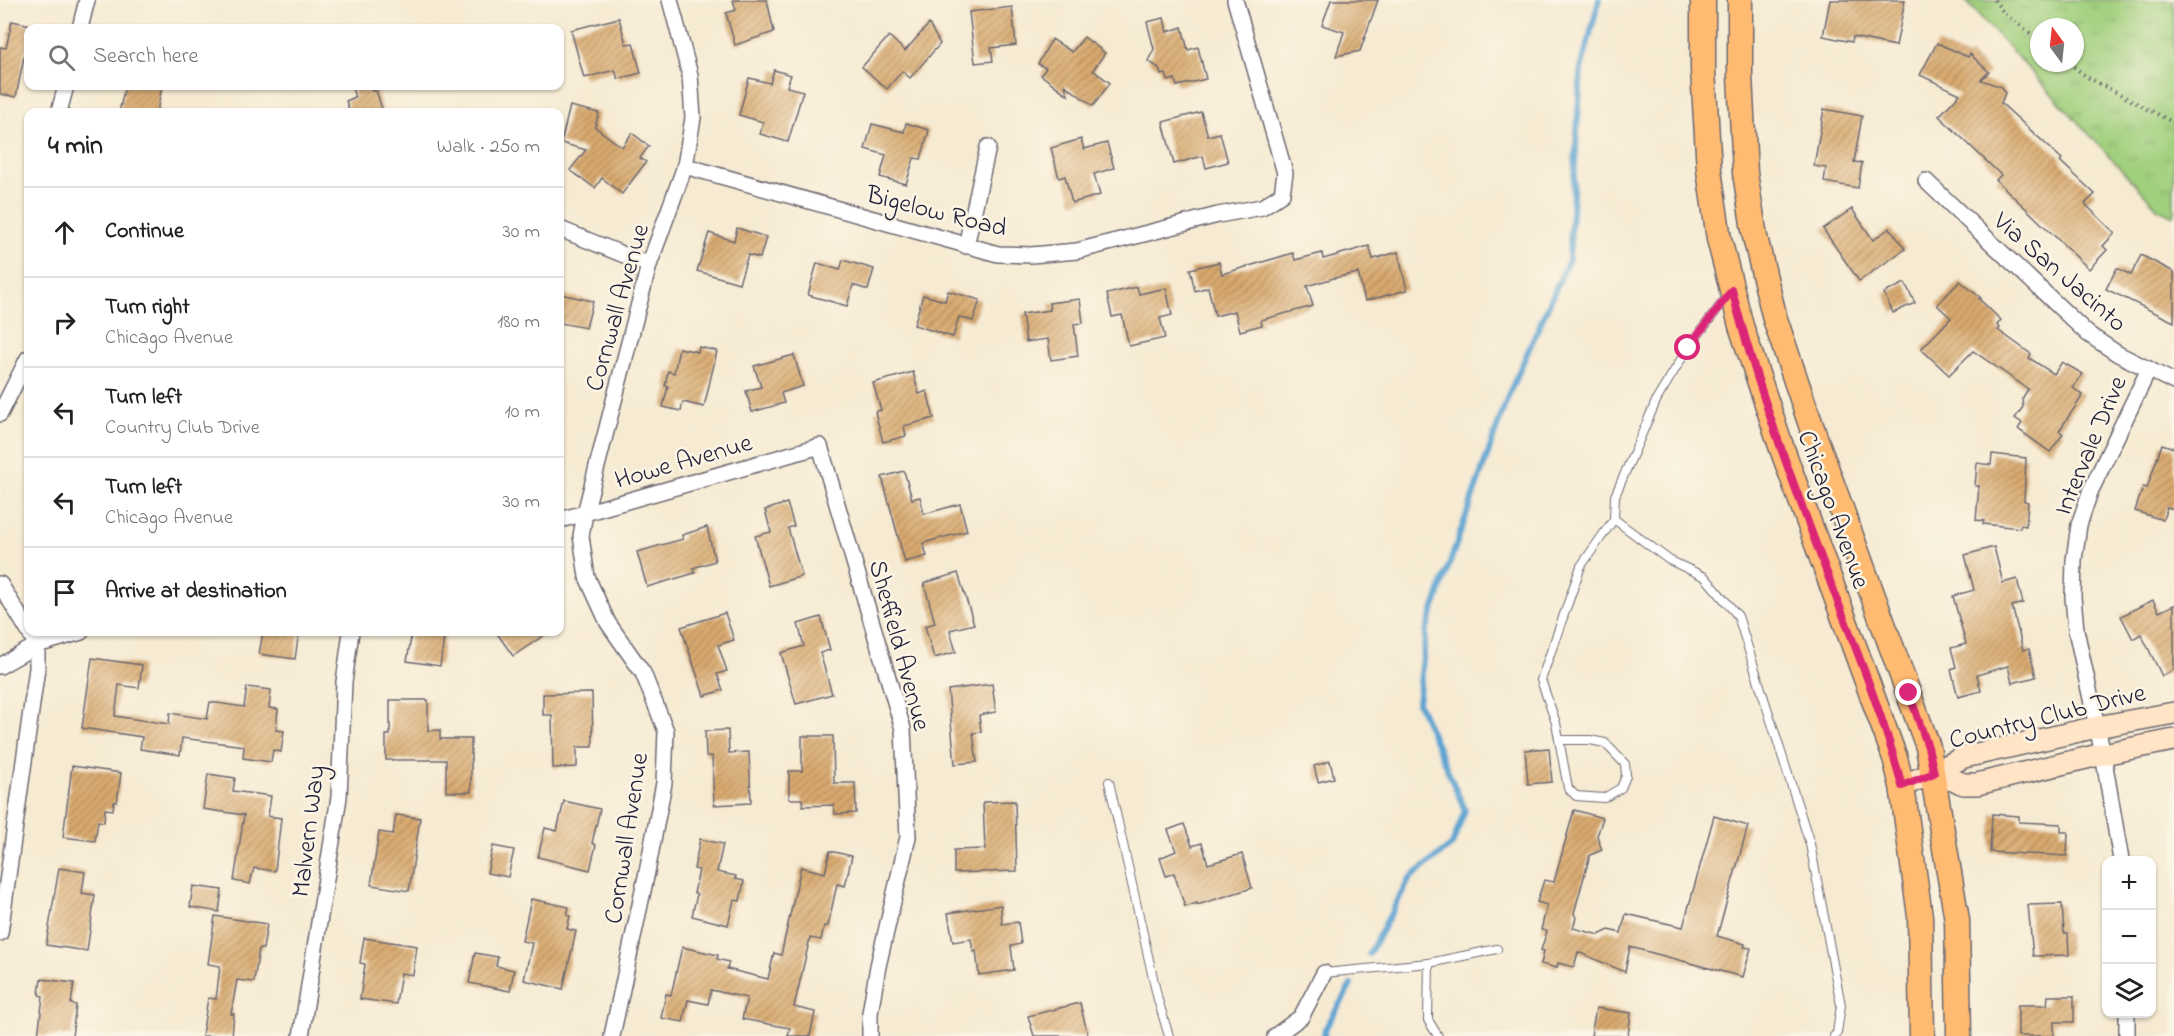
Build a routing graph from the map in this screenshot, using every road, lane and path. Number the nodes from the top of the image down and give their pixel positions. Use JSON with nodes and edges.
{"nodes":[{"id":1,"x":87,"y":0,"type":"edge"},
{"id":2,"x":670,"y":0,"type":"edge"},
{"id":3,"x":1235,"y":0,"type":"edge"},
{"id":4,"x":1703,"y":0,"type":"edge"},
{"id":5,"x":1740,"y":0,"type":"edge"},
{"id":6,"x":1994,"y":0,"type":"edge"},
{"id":7,"x":81,"y":24,"type":"edge"},
{"id":8,"x":2030,"y":33,"type":"edge"},
{"id":9,"x":2081,"y":72,"type":"edge"},
{"id":10,"x":65,"y":90,"type":"edge"},
{"id":11,"x":60,"y":108,"type":"edge"},
{"id":12,"x":2174,"y":123,"type":"edge"},
{"id":13,"x":988,"y":147,"type":"dead end"},
{"id":14,"x":685,"y":166,"type":"junction"},
{"id":15,"x":1926,"y":181,"type":"dead end"},
{"id":16,"x":564,"y":231,"type":"edge"},
{"id":17,"x":966,"y":246,"type":"junction"},
{"id":18,"x":649,"y":265,"type":"junction"},
{"id":19,"x":1732,"y":290,"type":"junction"},
{"id":20,"x":24,"y":366,"type":"edge"},
{"id":21,"x":2149,"y":369,"type":"junction"},
{"id":22,"x":2174,"y":382,"type":"edge"},
{"id":23,"x":0,"y":414,"type":"edge"},
{"id":24,"x":820,"y":446,"type":"joint"},
{"id":25,"x":585,"y":513,"type":"junction"},
{"id":26,"x":564,"y":519,"type":"edge"},
{"id":27,"x":1614,"y":519,"type":"junction"},
{"id":28,"x":0,"y":584,"type":"edge"},
{"id":29,"x":24,"y":624,"type":"edge"},
{"id":30,"x":31,"y":636,"type":"edge"},
{"id":31,"x":350,"y":636,"type":"edge"},
{"id":32,"x":0,"y":666,"type":"edge"},
{"id":33,"x":2174,"y":713,"type":"edge"},
{"id":34,"x":2097,"y":727,"type":"junction"},
{"id":35,"x":1559,"y":740,"type":"junction"},
{"id":36,"x":2174,"y":740,"type":"edge"},
{"id":37,"x":2103,"y":754,"type":"junction"},
{"id":38,"x":1934,"y":773,"type":"junction"},
{"id":39,"x":1109,"y":782,"type":"dead end"},
{"id":40,"x":1902,"y":786,"type":"junction"},
{"id":41,"x":2121,"y":856,"type":"edge"},
{"id":42,"x":0,"y":933,"type":"edge"},
{"id":43,"x":1497,"y":949,"type":"dead end"},
{"id":44,"x":1429,"y":963,"type":"junction"},
{"id":45,"x":1324,"y":973,"type":"joint"},
{"id":46,"x":2127,"y":1018,"type":"edge"},
{"id":47,"x":301,"y":1036,"type":"edge"},
{"id":48,"x":612,"y":1036,"type":"edge"},
{"id":49,"x":870,"y":1036,"type":"edge"},
{"id":50,"x":1169,"y":1036,"type":"edge"},
{"id":51,"x":1275,"y":1036,"type":"edge"},
{"id":52,"x":1438,"y":1036,"type":"edge"},
{"id":53,"x":1834,"y":1036,"type":"edge"},
{"id":54,"x":1922,"y":1036,"type":"edge"},
{"id":55,"x":1959,"y":1036,"type":"edge"},
{"id":56,"x":2127,"y":1036,"type":"edge"}],
"edges":[{"from":1,"to":7,"type":"street"},
{"from":2,"to":14,"type":"street","name":"Cornwall Avenue"},
{"from":3,"to":17,"type":"street","name":"Bigelow Road"},
{"from":4,"to":19,"type":"main road","name":"Chicago Avenue"},
{"from":5,"to":38,"type":"main road","name":"Chicago Avenue"},
{"from":6,"to":8,"type":"path"},
{"from":9,"to":12,"type":"path"},
{"from":10,"to":11,"type":"street"},
{"from":13,"to":17,"type":"street"},
{"from":14,"to":17,"type":"street","name":"Bigelow Road"},
{"from":14,"to":18,"type":"street","name":"Cornwall Avenue"},
{"from":15,"to":21,"type":"street","name":"Via San Jacinto"},
{"from":16,"to":18,"type":"street"},
{"from":18,"to":25,"type":"street","name":"Cornwall Avenue"},
{"from":19,"to":27,"type":"lane"},
{"from":19,"to":40,"type":"main road","name":"Chicago Avenue"},
{"from":20,"to":23,"type":"street"},
{"from":21,"to":22,"type":"street","name":"Via San Jacinto"},
{"from":21,"to":34,"type":"street","name":"Intervale Drive"},
{"from":24,"to":25,"type":"street","name":"Howe Avenue"},
{"from":24,"to":49,"type":"street","name":"Sheffield Avenue"},
{"from":25,"to":26,"type":"street","name":"Howe Avenue"},
{"from":25,"to":48,"type":"street","name":"Cornwall Avenue"},
{"from":27,"to":35,"type":"lane"},
{"from":27,"to":53,"type":"lane"},
{"from":28,"to":29,"type":"street"},
{"from":30,"to":32,"type":"street"},
{"from":30,"to":42,"type":"street"},
{"from":31,"to":47,"type":"street","name":"Malvern Way"},
{"from":33,"to":34,"type":"street","name":"Country Club Drive"},
{"from":34,"to":37,"type":"street","name":"Intervale Drive"},
{"from":34,"to":38,"type":"street","name":"Country Club Drive"},
{"from":35,"to":35,"type":"lane"},
{"from":36,"to":37,"type":"street","name":"Country Club Drive"},
{"from":37,"to":38,"type":"street","name":"Country Club Drive"},
{"from":37,"to":41,"type":"street","name":"Intervale Drive"},
{"from":38,"to":40,"type":"street","name":"Country Club Drive"},
{"from":38,"to":55,"type":"main road","name":"Chicago Avenue"},
{"from":39,"to":50,"type":"lane"},
{"from":40,"to":54,"type":"main road","name":"Chicago Avenue"},
{"from":43,"to":44,"type":"lane"},
{"from":44,"to":45,"type":"lane"},
{"from":44,"to":52,"type":"lane"},
{"from":45,"to":51,"type":"street"},
{"from":46,"to":56,"type":"street"}]}
